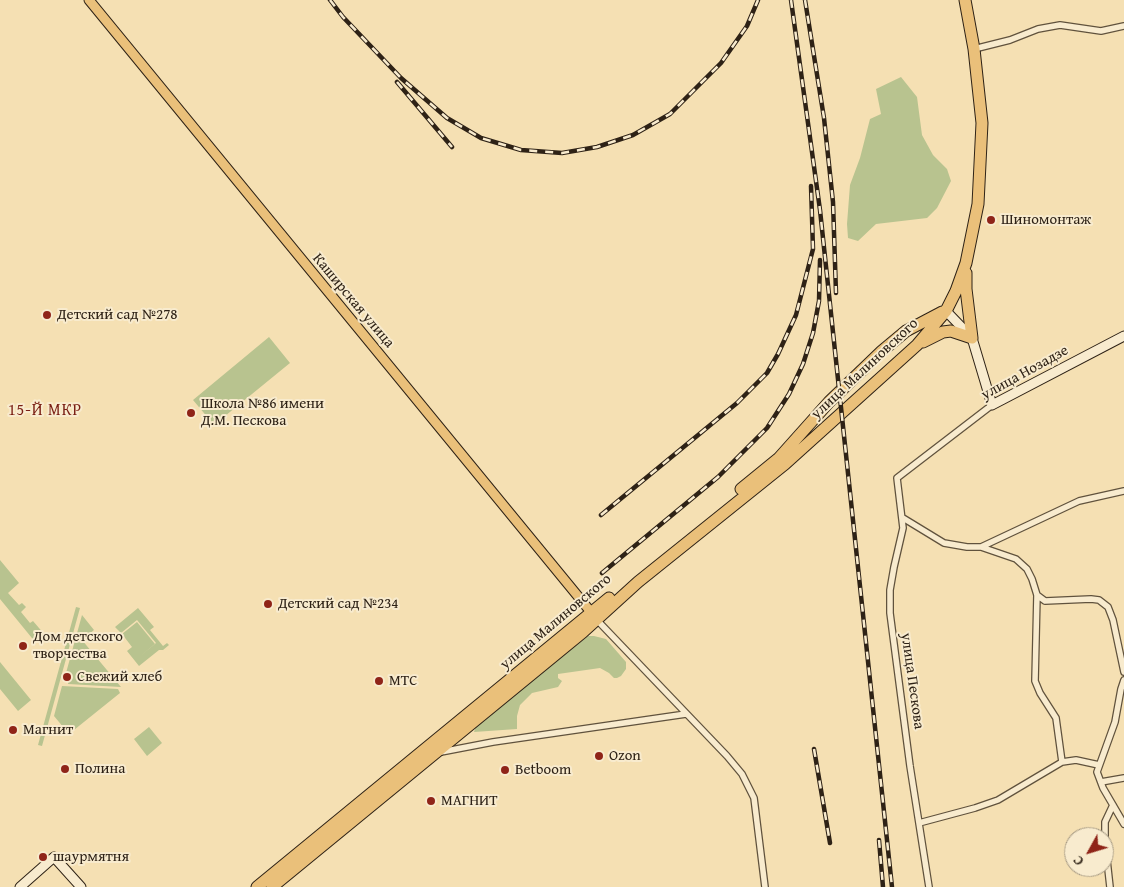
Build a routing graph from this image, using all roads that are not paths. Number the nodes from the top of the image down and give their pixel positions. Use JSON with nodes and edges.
{"nodes":[{"id":1,"x":89,"y":0,"type":"edge"},
{"id":2,"x":965,"y":0,"type":"edge"},
{"id":3,"x":1124,"y":26,"type":"edge"},
{"id":4,"x":974,"y":49,"type":"junction"},
{"id":5,"x":966,"y":264,"type":"junction"},
{"id":6,"x":946,"y":311,"type":"junction"},
{"id":7,"x":1124,"y":336,"type":"edge"},
{"id":8,"x":972,"y":338,"type":"junction"},
{"id":9,"x":917,"y":345,"type":"junction"},
{"id":10,"x":992,"y":405,"type":"junction"},
{"id":11,"x":897,"y":478,"type":"joint"},
{"id":12,"x":1124,"y":491,"type":"edge"},
{"id":13,"x":903,"y":518,"type":"junction"},
{"id":14,"x":981,"y":547,"type":"junction"},
{"id":15,"x":1037,"y":595,"type":"junction"},
{"id":16,"x":594,"y":615,"type":"junction"},
{"id":17,"x":1124,"y":672,"type":"edge"},
{"id":18,"x":1124,"y":680,"type":"edge"},
{"id":19,"x":686,"y":714,"type":"junction"},
{"id":20,"x":433,"y":753,"type":"junction"},
{"id":21,"x":1062,"y":762,"type":"junction"},
{"id":22,"x":1099,"y":764,"type":"junction"},
{"id":23,"x":1124,"y":778,"type":"edge"},
{"id":24,"x":1101,"y":782,"type":"junction"},
{"id":25,"x":1113,"y":805,"type":"junction"},
{"id":26,"x":1124,"y":812,"type":"edge"},
{"id":27,"x":919,"y":822,"type":"junction"},
{"id":28,"x":1123,"y":822,"type":"edge"},
{"id":29,"x":20,"y":887,"type":"edge"},
{"id":30,"x":81,"y":887,"type":"edge"},
{"id":31,"x":257,"y":887,"type":"edge"},
{"id":32,"x":272,"y":887,"type":"edge"},
{"id":33,"x":765,"y":887,"type":"edge"},
{"id":34,"x":929,"y":887,"type":"edge"},
{"id":35,"x":1110,"y":887,"type":"edge"}],
"edges":[{"from":1,"to":16,"type":"main road","name":"Каширская улица"},
{"from":2,"to":4,"type":"highway"},
{"from":3,"to":4,"type":"street"},
{"from":4,"to":5,"type":"highway"},
{"from":5,"to":6,"type":"highway"},
{"from":5,"to":8,"type":"highway"},
{"from":6,"to":8,"type":"street"},
{"from":6,"to":9,"type":"highway","name":"улица Малиновского"},
{"from":6,"to":16,"type":"highway","name":"улица Малиновского"},
{"from":7,"to":10,"type":"street","name":"улица Нозадзе"},
{"from":8,"to":9,"type":"highway"},
{"from":8,"to":10,"type":"street"},
{"from":9,"to":16,"type":"highway","name":"улица Малиновского"},
{"from":10,"to":11,"type":"street","name":"улица Нозадзе"},
{"from":11,"to":13,"type":"street","name":"улица Пескова"},
{"from":12,"to":14,"type":"street"},
{"from":13,"to":14,"type":"street"},
{"from":13,"to":27,"type":"street","name":"улица Пескова"},
{"from":14,"to":15,"type":"street"},
{"from":15,"to":17,"type":"street"},
{"from":15,"to":21,"type":"street"},
{"from":16,"to":19,"type":"street"},
{"from":16,"to":20,"type":"highway","name":"улица Малиновского"},
{"from":16,"to":31,"type":"highway","name":"улица Малиновского"},
{"from":18,"to":22,"type":"street"},
{"from":19,"to":20,"type":"street"},
{"from":19,"to":33,"type":"street"},
{"from":20,"to":32,"type":"highway","name":"улица Малиновского"},
{"from":21,"to":22,"type":"street"},
{"from":21,"to":27,"type":"street"},
{"from":22,"to":24,"type":"street"},
{"from":23,"to":24,"type":"street"},
{"from":24,"to":25,"type":"street"},
{"from":25,"to":28,"type":"street"},
{"from":25,"to":35,"type":"street"},
{"from":26,"to":28,"type":"street"},
{"from":27,"to":34,"type":"street","name":"улица Пескова"},
{"from":29,"to":30,"type":"street"}]}
